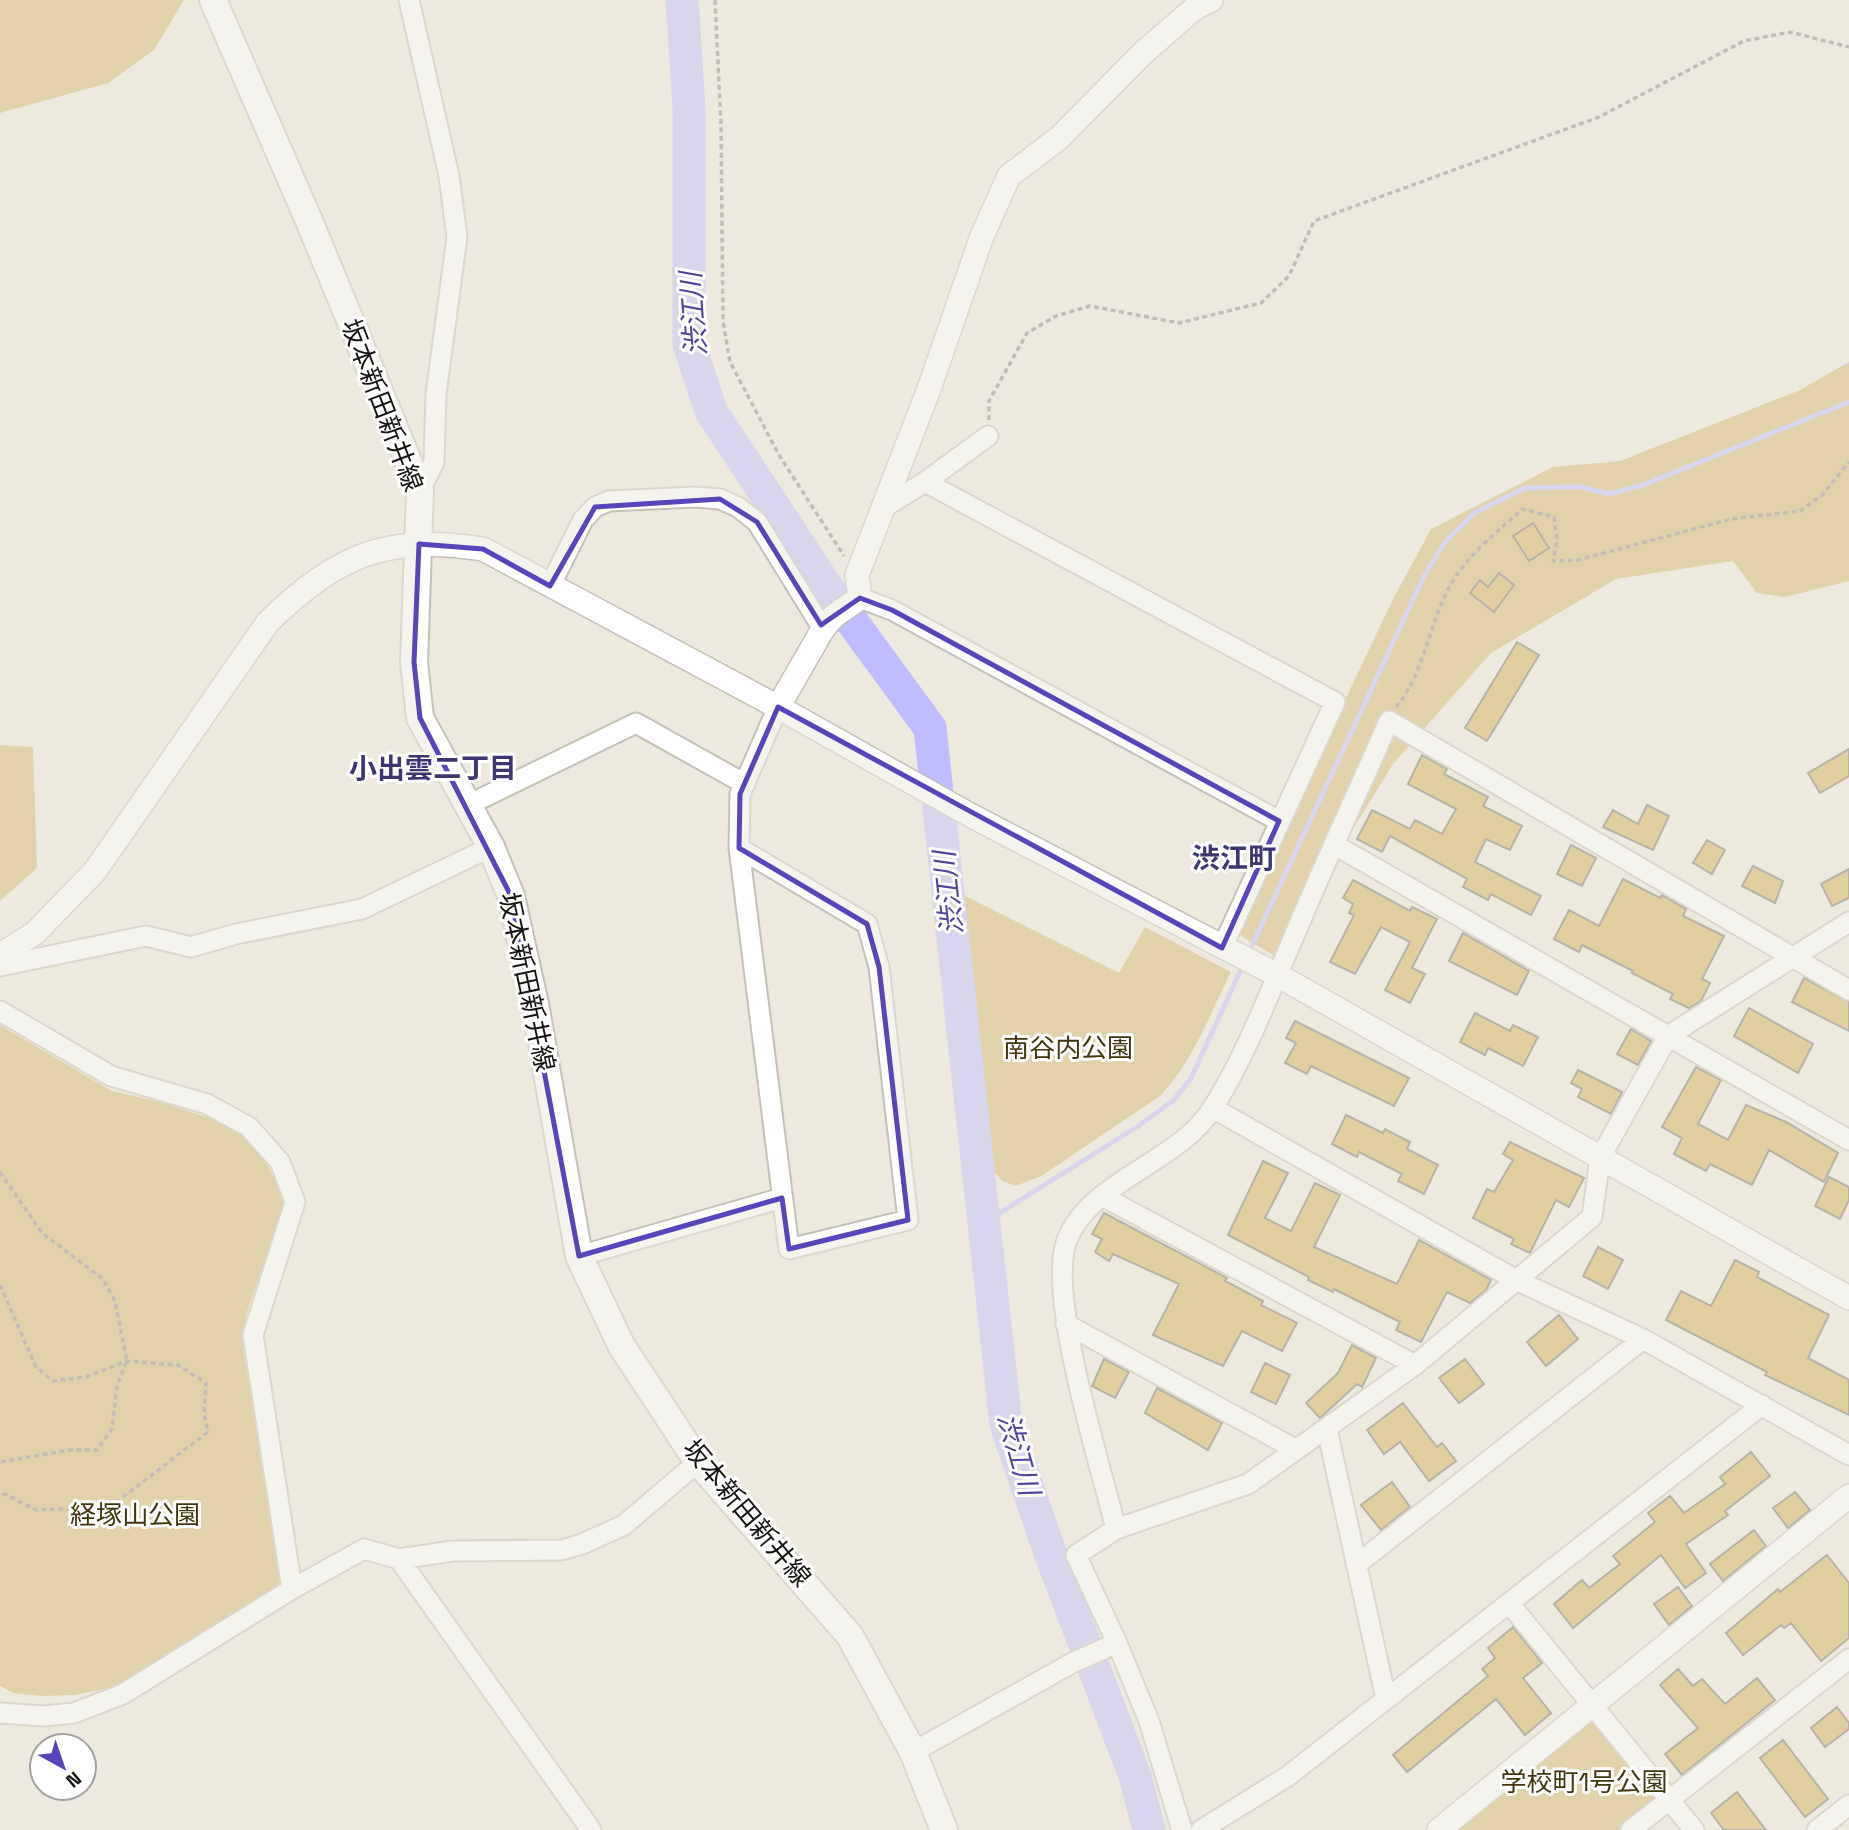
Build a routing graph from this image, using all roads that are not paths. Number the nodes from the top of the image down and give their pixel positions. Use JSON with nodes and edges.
{"nodes":[{"id":1,"x":213,"y":0,"type":"edge"},
{"id":2,"x":409,"y":0,"type":"edge"},
{"id":3,"x":1211,"y":0,"type":"edge"},
{"id":4,"x":988,"y":436,"type":"road end"},
{"id":5,"x":925,"y":482,"type":"junction"},
{"id":6,"x":420,"y":490,"type":"junction"},
{"id":7,"x":886,"y":506,"type":"junction"},
{"id":8,"x":419,"y":544,"type":"junction"},
{"id":9,"x":550,"y":586,"type":"junction"},
{"id":10,"x":860,"y":598,"type":"junction"},
{"id":11,"x":828,"y":622,"type":"junction"},
{"id":12,"x":778,"y":707,"type":"junction"},
{"id":13,"x":745,"y":784,"type":"junction"},
{"id":14,"x":468,"y":805,"type":"junction"},
{"id":15,"x":1279,"y":821,"type":"junction"},
{"id":16,"x":1335,"y":845,"type":"junction"},
{"id":17,"x":491,"y":847,"type":"junction"},
{"id":18,"x":739,"y":848,"type":"junction"},
{"id":19,"x":1849,"y":922,"type":"edge"},
{"id":20,"x":1226,"y":950,"type":"junction"},
{"id":21,"x":0,"y":955,"type":"edge"},
{"id":22,"x":1790,"y":958,"type":"junction"},
{"id":23,"x":0,"y":966,"type":"edge"},
{"id":24,"x":1272,"y":972,"type":"junction"},
{"id":25,"x":1849,"y":990,"type":"edge"},
{"id":26,"x":0,"y":1012,"type":"edge"},
{"id":27,"x":1668,"y":1036,"type":"junction"},
{"id":28,"x":1213,"y":1108,"type":"junction"},
{"id":29,"x":1849,"y":1140,"type":"edge"},
{"id":30,"x":1600,"y":1158,"type":"junction"},
{"id":31,"x":1102,"y":1196,"type":"junction"},
{"id":32,"x":782,"y":1198,"type":"junction"},
{"id":33,"x":579,"y":1256,"type":"junction"},
{"id":34,"x":1518,"y":1281,"type":"junction"},
{"id":35,"x":1849,"y":1298,"type":"edge"},
{"id":36,"x":1066,"y":1324,"type":"junction"},
{"id":37,"x":1643,"y":1339,"type":"junction"},
{"id":38,"x":1415,"y":1366,"type":"junction"},
{"id":39,"x":1762,"y":1405,"type":"junction"},
{"id":40,"x":1327,"y":1429,"type":"junction"},
{"id":41,"x":1295,"y":1448,"type":"junction"},
{"id":42,"x":1849,"y":1455,"type":"edge"},
{"id":43,"x":698,"y":1462,"type":"junction"},
{"id":44,"x":1849,"y":1496,"type":"edge"},
{"id":45,"x":1116,"y":1530,"type":"junction"},
{"id":46,"x":399,"y":1559,"type":"junction"},
{"id":47,"x":1356,"y":1565,"type":"junction"},
{"id":48,"x":292,"y":1589,"type":"junction"},
{"id":49,"x":1509,"y":1603,"type":"junction"},
{"id":50,"x":1112,"y":1644,"type":"junction"},
{"id":51,"x":1849,"y":1659,"type":"edge"},
{"id":52,"x":1386,"y":1699,"type":"junction"},
{"id":53,"x":1593,"y":1704,"type":"junction"},
{"id":54,"x":0,"y":1713,"type":"edge"},
{"id":55,"x":913,"y":1752,"type":"junction"},
{"id":56,"x":1670,"y":1799,"type":"junction"},
{"id":57,"x":1849,"y":1805,"type":"edge"},
{"id":58,"x":591,"y":1830,"type":"edge"},
{"id":59,"x":944,"y":1830,"type":"edge"},
{"id":60,"x":1182,"y":1830,"type":"edge"},
{"id":61,"x":1201,"y":1830,"type":"edge"},
{"id":62,"x":1439,"y":1830,"type":"edge"},
{"id":63,"x":1631,"y":1830,"type":"edge"},
{"id":64,"x":1694,"y":1830,"type":"edge"},
{"id":65,"x":1817,"y":1830,"type":"edge"}],
"edges":[{"from":1,"to":6,"type":"main road","name":"坂本新田新井線"},
{"from":2,"to":6,"type":"street"},
{"from":3,"to":7,"type":"street"},
{"from":4,"to":5,"type":"street"},
{"from":5,"to":7,"type":"street"},
{"from":5,"to":15,"type":"street"},
{"from":6,"to":8,"type":"main road","name":"坂本新田新井線"},
{"from":7,"to":10,"type":"street"},
{"from":8,"to":9,"type":"street"},
{"from":8,"to":14,"type":"main road","name":"坂本新田新井線"},
{"from":8,"to":21,"type":"street"},
{"from":9,"to":11,"type":"street"},
{"from":9,"to":12,"type":"street"},
{"from":10,"to":11,"type":"street"},
{"from":10,"to":15,"type":"street"},
{"from":11,"to":12,"type":"street"},
{"from":12,"to":13,"type":"street"},
{"from":12,"to":20,"type":"street"},
{"from":13,"to":14,"type":"street"},
{"from":13,"to":18,"type":"street"},
{"from":14,"to":17,"type":"main road","name":"坂本新田新井線"},
{"from":15,"to":20,"type":"street"},
{"from":16,"to":22,"type":"street"},
{"from":16,"to":24,"type":"street"},
{"from":16,"to":27,"type":"street"},
{"from":17,"to":23,"type":"street"},
{"from":17,"to":33,"type":"main road","name":"坂本新田新井線"},
{"from":18,"to":32,"type":"street"},
{"from":18,"to":32,"type":"street"},
{"from":19,"to":22,"type":"street"},
{"from":20,"to":24,"type":"street"},
{"from":22,"to":25,"type":"street"},
{"from":22,"to":27,"type":"street"},
{"from":24,"to":28,"type":"street"},
{"from":24,"to":30,"type":"street"},
{"from":26,"to":48,"type":"street"},
{"from":27,"to":29,"type":"street"},
{"from":27,"to":30,"type":"street"},
{"from":28,"to":31,"type":"street"},
{"from":28,"to":34,"type":"street"},
{"from":30,"to":34,"type":"street"},
{"from":30,"to":35,"type":"street"},
{"from":31,"to":36,"type":"street"},
{"from":31,"to":38,"type":"street"},
{"from":32,"to":33,"type":"street"},
{"from":33,"to":43,"type":"main road","name":"坂本新田新井線"},
{"from":34,"to":37,"type":"street"},
{"from":34,"to":38,"type":"street"},
{"from":36,"to":41,"type":"street"},
{"from":36,"to":45,"type":"street"},
{"from":37,"to":39,"type":"street"},
{"from":37,"to":47,"type":"street"},
{"from":38,"to":40,"type":"street"},
{"from":39,"to":42,"type":"street"},
{"from":39,"to":49,"type":"street"},
{"from":40,"to":41,"type":"street"},
{"from":40,"to":47,"type":"street"},
{"from":41,"to":45,"type":"street"},
{"from":43,"to":46,"type":"street"},
{"from":43,"to":55,"type":"main road","name":"坂本新田新井線"},
{"from":44,"to":53,"type":"street"},
{"from":45,"to":50,"type":"street"},
{"from":46,"to":48,"type":"street"},
{"from":46,"to":58,"type":"street"},
{"from":47,"to":52,"type":"street"},
{"from":48,"to":54,"type":"street"},
{"from":49,"to":52,"type":"street"},
{"from":49,"to":53,"type":"street"},
{"from":50,"to":55,"type":"street"},
{"from":50,"to":60,"type":"street"},
{"from":51,"to":56,"type":"street"},
{"from":52,"to":61,"type":"street"},
{"from":53,"to":56,"type":"street"},
{"from":53,"to":62,"type":"street"},
{"from":55,"to":59,"type":"main road","name":"坂本新田新井線"},
{"from":56,"to":63,"type":"street"},
{"from":56,"to":64,"type":"street"},
{"from":57,"to":65,"type":"street"}]}
